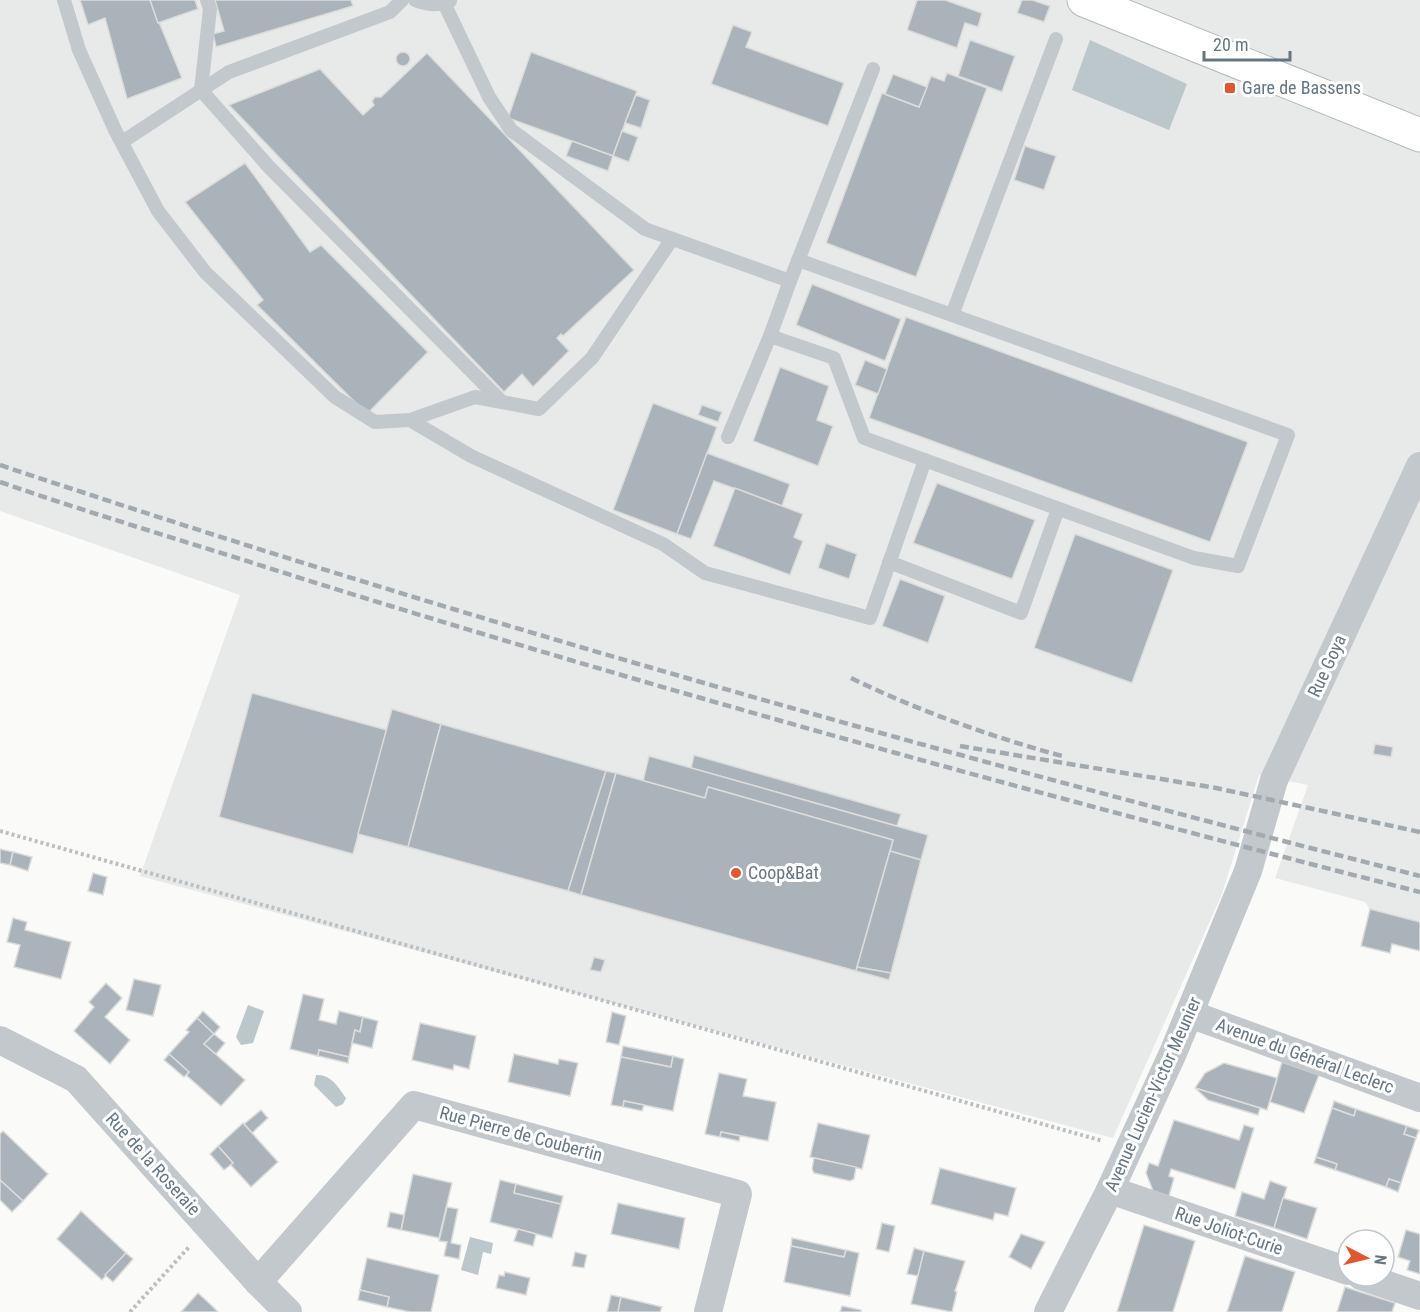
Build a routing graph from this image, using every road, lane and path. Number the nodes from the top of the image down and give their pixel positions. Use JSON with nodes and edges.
{"nodes":[{"id":1,"x":64,"y":0,"type":"edge"},
{"id":2,"x":207,"y":0,"type":"edge"},
{"id":3,"x":402,"y":0,"type":"edge"},
{"id":4,"x":415,"y":0,"type":"edge"},
{"id":5,"x":1084,"y":0,"type":"edge"},
{"id":6,"x":448,"y":2,"type":"edge"},
{"id":7,"x":1056,"y":39,"type":"dead end"},
{"id":8,"x":873,"y":69,"type":"dead end"},
{"id":9,"x":201,"y":90,"type":"junction"},
{"id":10,"x":1420,"y":135,"type":"edge"},
{"id":11,"x":122,"y":142,"type":"junction"},
{"id":12,"x":672,"y":239,"type":"junction"},
{"id":13,"x":798,"y":260,"type":"junction"},
{"id":14,"x":790,"y":281,"type":"junction"},
{"id":15,"x":952,"y":315,"type":"junction"},
{"id":16,"x":770,"y":336,"type":"junction"},
{"id":17,"x":502,"y":402,"type":"junction"},
{"id":18,"x":410,"y":420,"type":"junction"},
{"id":19,"x":728,"y":437,"type":"dead end"},
{"id":20,"x":924,"y":460,"type":"junction"},
{"id":21,"x":1420,"y":466,"type":"edge"},
{"id":22,"x":1058,"y":508,"type":"junction"},
{"id":23,"x":889,"y":562,"type":"junction"},
{"id":24,"x":0,"y":831,"type":"edge"},
{"id":25,"x":1248,"y":871,"type":"joint"},
{"id":26,"x":1190,"y":1014,"type":"junction"},
{"id":27,"x":0,"y":1040,"type":"edge"},
{"id":28,"x":1420,"y":1098,"type":"edge"},
{"id":29,"x":1130,"y":1149,"type":"junction"},
{"id":30,"x":1110,"y":1190,"type":"junction"},
{"id":31,"x":207,"y":1226,"type":"junction"},
{"id":32,"x":1336,"y":1268,"type":"edge"},
{"id":33,"x":258,"y":1282,"type":"junction"},
{"id":34,"x":1396,"y":1288,"type":"edge"},
{"id":35,"x":1420,"y":1296,"type":"edge"},
{"id":36,"x":130,"y":1312,"type":"edge"},
{"id":37,"x":288,"y":1312,"type":"edge"},
{"id":38,"x":708,"y":1312,"type":"edge"},
{"id":39,"x":1048,"y":1312,"type":"edge"}],
"edges":[{"from":1,"to":11,"type":"lane"},
{"from":2,"to":9,"type":"lane"},
{"from":3,"to":9,"type":"lane"},
{"from":4,"to":6,"type":"lane"},
{"from":5,"to":10,"type":"street"},
{"from":6,"to":12,"type":"lane"},
{"from":7,"to":15,"type":"lane"},
{"from":8,"to":13,"type":"lane"},
{"from":9,"to":11,"type":"lane"},
{"from":9,"to":17,"type":"lane"},
{"from":11,"to":18,"type":"lane"},
{"from":12,"to":14,"type":"lane"},
{"from":12,"to":17,"type":"lane"},
{"from":13,"to":14,"type":"lane"},
{"from":13,"to":15,"type":"lane"},
{"from":14,"to":16,"type":"lane"},
{"from":15,"to":22,"type":"lane"},
{"from":16,"to":19,"type":"lane"},
{"from":16,"to":20,"type":"lane"},
{"from":17,"to":18,"type":"lane"},
{"from":18,"to":23,"type":"lane"},
{"from":20,"to":22,"type":"lane"},
{"from":20,"to":23,"type":"lane"},
{"from":21,"to":25,"type":"street","name":"Rue Goya"},
{"from":22,"to":23,"type":"lane"},
{"from":24,"to":29,"type":"path"},
{"from":25,"to":26,"type":"street","name":"Avenue Lucien-Victor Meunier"},
{"from":26,"to":28,"type":"street","name":"Avenue du Général Leclerc"},
{"from":26,"to":29,"type":"street","name":"Avenue Lucien-Victor Meunier"},
{"from":27,"to":31,"type":"street","name":"Rue de la Roseraie"},
{"from":29,"to":30,"type":"street","name":"Avenue Lucien-Victor Meunier"},
{"from":30,"to":32,"type":"street","name":"Rue Joliot-Curie"},
{"from":30,"to":39,"type":"street","name":"Avenue Lucien-Victor Meunier"},
{"from":31,"to":33,"type":"street","name":"Rue de la Roseraie"},
{"from":31,"to":36,"type":"path"},
{"from":33,"to":37,"type":"street","name":"Rue de la Roseraie"},
{"from":33,"to":38,"type":"street","name":"Rue Pierre de Coubertin"},
{"from":34,"to":35,"type":"street"}]}
